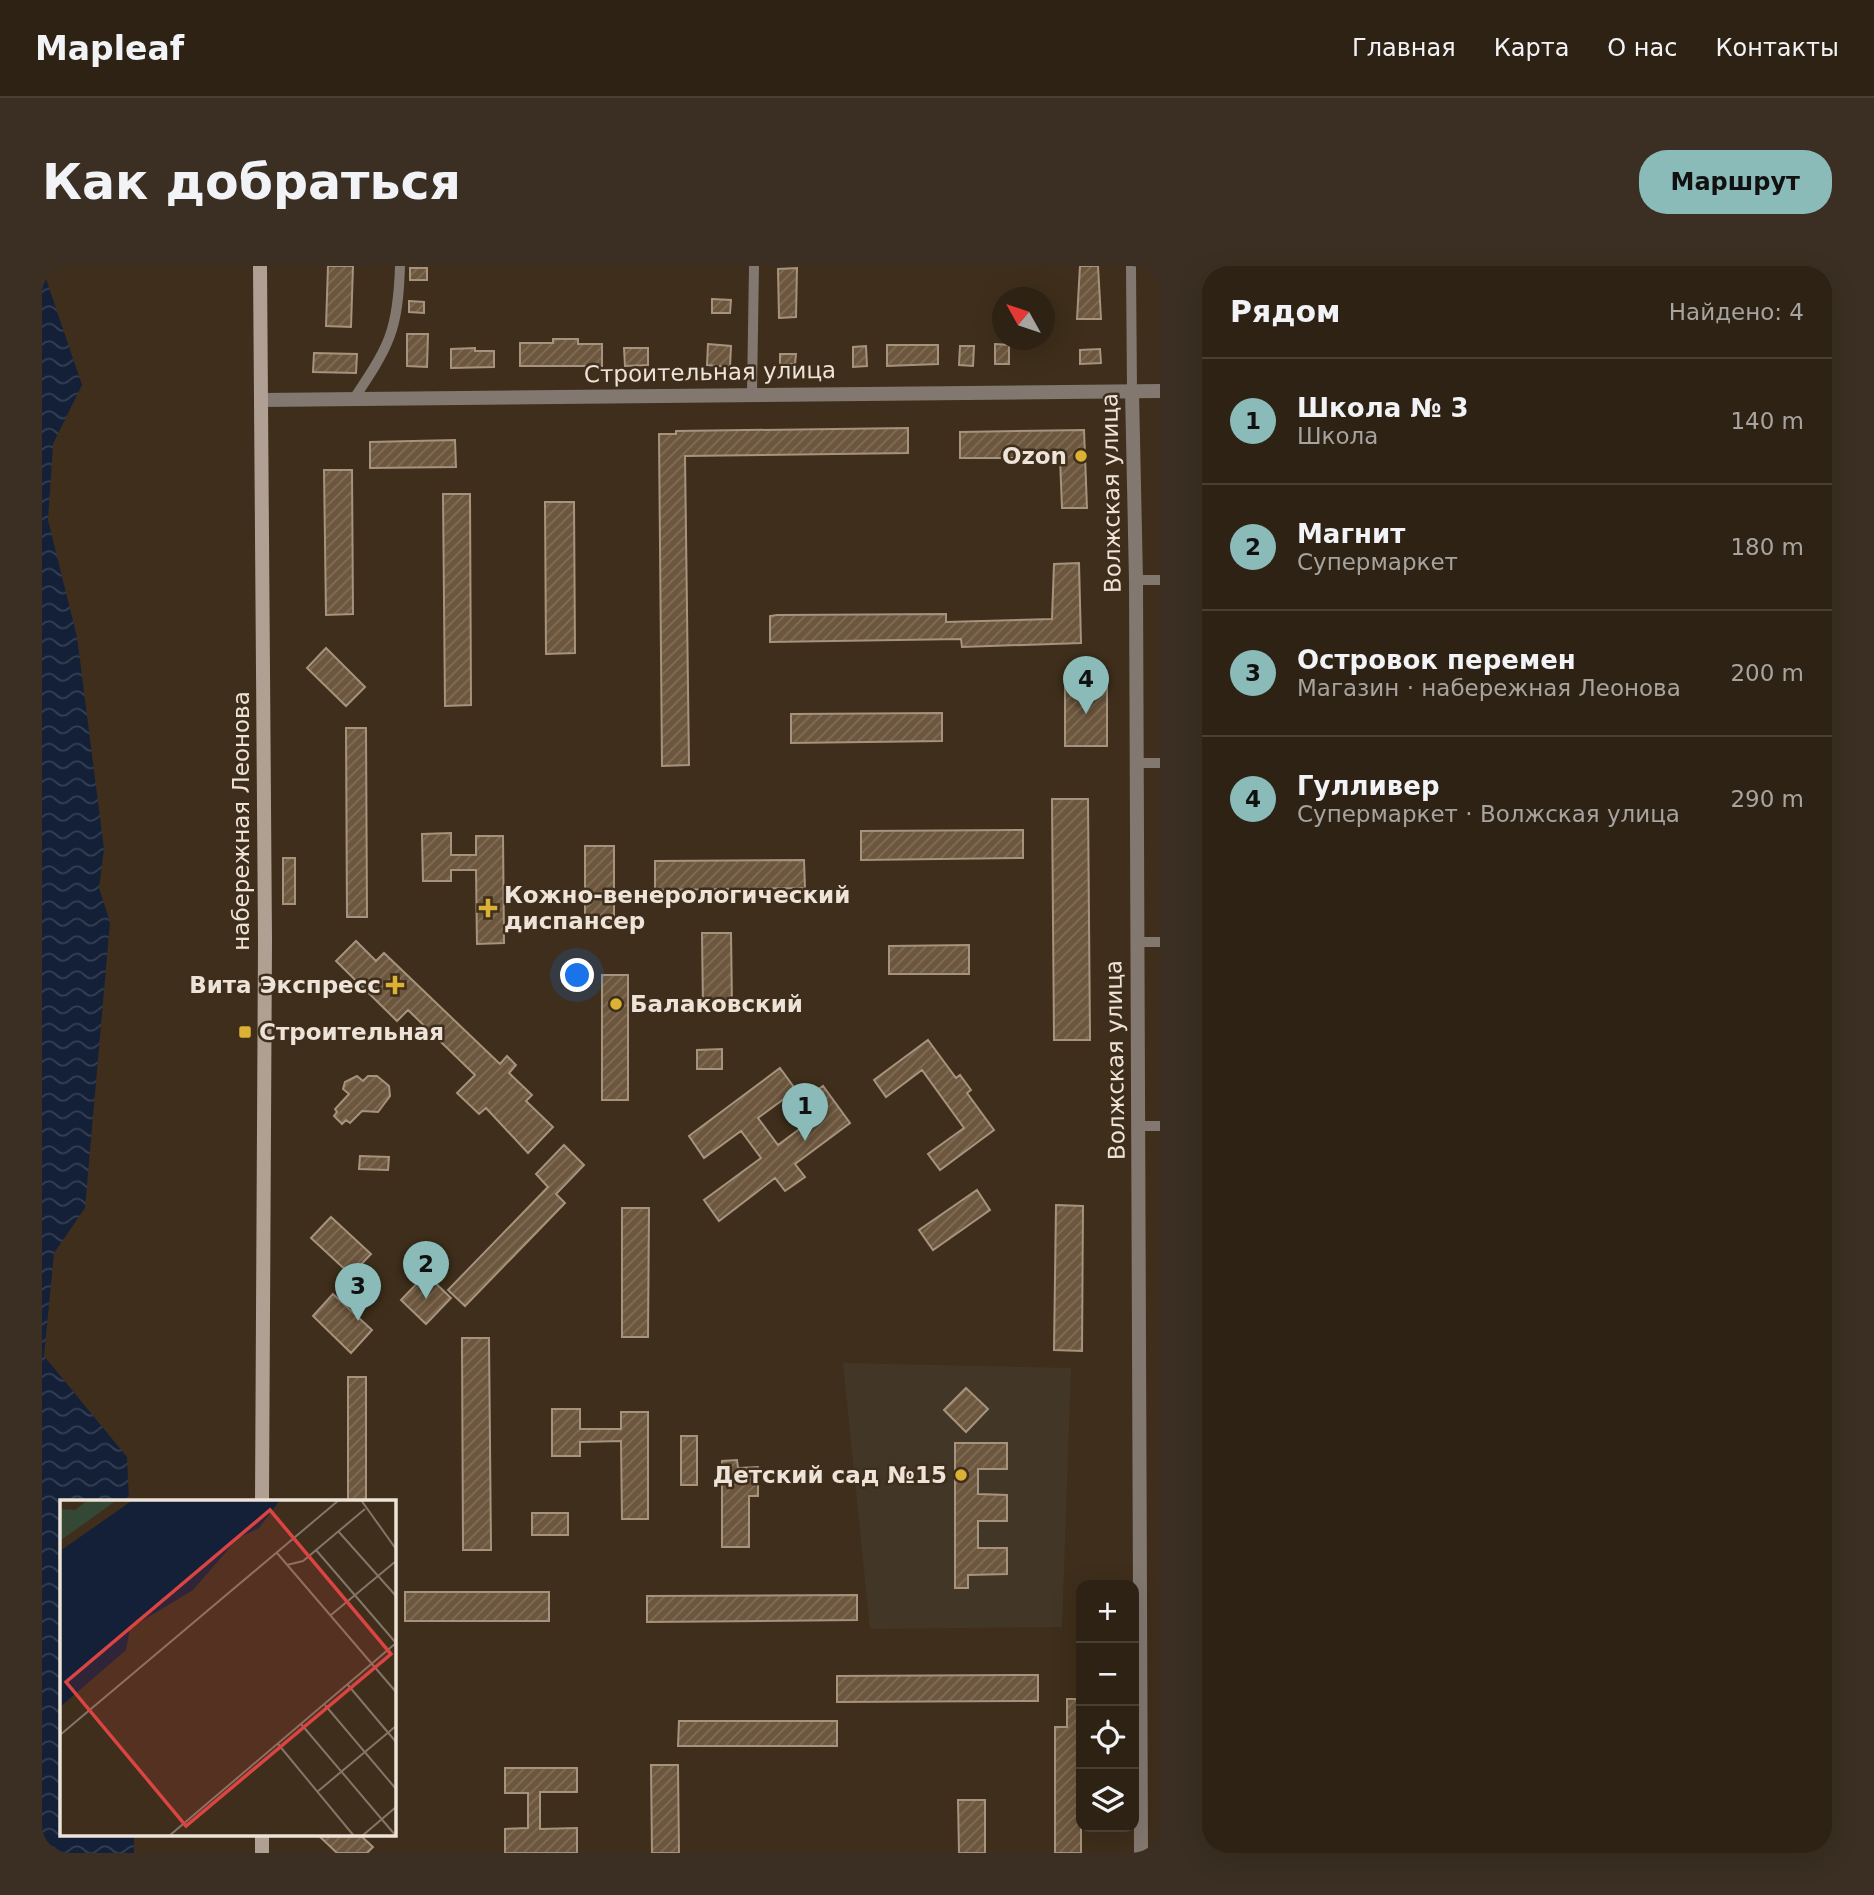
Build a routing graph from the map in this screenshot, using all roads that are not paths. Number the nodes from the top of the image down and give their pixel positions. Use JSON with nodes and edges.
{"nodes":[{"id":1,"x":260,"y":266,"type":"edge"},
{"id":2,"x":400,"y":266,"type":"edge"},
{"id":3,"x":754,"y":266,"type":"edge"},
{"id":4,"x":1131,"y":266,"type":"edge"},
{"id":5,"x":1132,"y":391,"type":"junction"},
{"id":6,"x":1160,"y":391,"type":"edge"},
{"id":7,"x":752,"y":393,"type":"junction"},
{"id":8,"x":261,"y":400,"type":"junction"},
{"id":9,"x":353,"y":400,"type":"junction"},
{"id":10,"x":1136,"y":580,"type":"junction"},
{"id":11,"x":1160,"y":580,"type":"edge"},
{"id":12,"x":1136,"y":763,"type":"junction"},
{"id":13,"x":1160,"y":763,"type":"edge"},
{"id":14,"x":1136,"y":942,"type":"junction"},
{"id":15,"x":1160,"y":942,"type":"edge"},
{"id":16,"x":1139,"y":1126,"type":"junction"},
{"id":17,"x":1160,"y":1126,"type":"edge"},
{"id":18,"x":262,"y":1500,"type":"edge"},
{"id":19,"x":1142,"y":1853,"type":"edge"}],
"edges":[{"from":1,"to":8,"type":"main road","name":"набережная Леонова"},
{"from":2,"to":9,"type":"street"},
{"from":3,"to":7,"type":"street"},
{"from":4,"to":5,"type":"street","name":"Волжская улица"},
{"from":5,"to":6,"type":"street","name":"Строительная улица"},
{"from":5,"to":7,"type":"street","name":"Строительная улица"},
{"from":5,"to":10,"type":"street","name":"Волжская улица"},
{"from":7,"to":9,"type":"street","name":"Строительная улица"},
{"from":8,"to":9,"type":"street","name":"Строительная улица"},
{"from":8,"to":18,"type":"main road","name":"набережная Леонова"},
{"from":10,"to":11,"type":"street"},
{"from":10,"to":12,"type":"street","name":"Волжская улица"},
{"from":12,"to":13,"type":"street"},
{"from":12,"to":14,"type":"street","name":"Волжская улица"},
{"from":14,"to":15,"type":"street"},
{"from":14,"to":16,"type":"street","name":"Волжская улица"},
{"from":16,"to":17,"type":"street"},
{"from":16,"to":19,"type":"street","name":"Волжская улица"}]}
